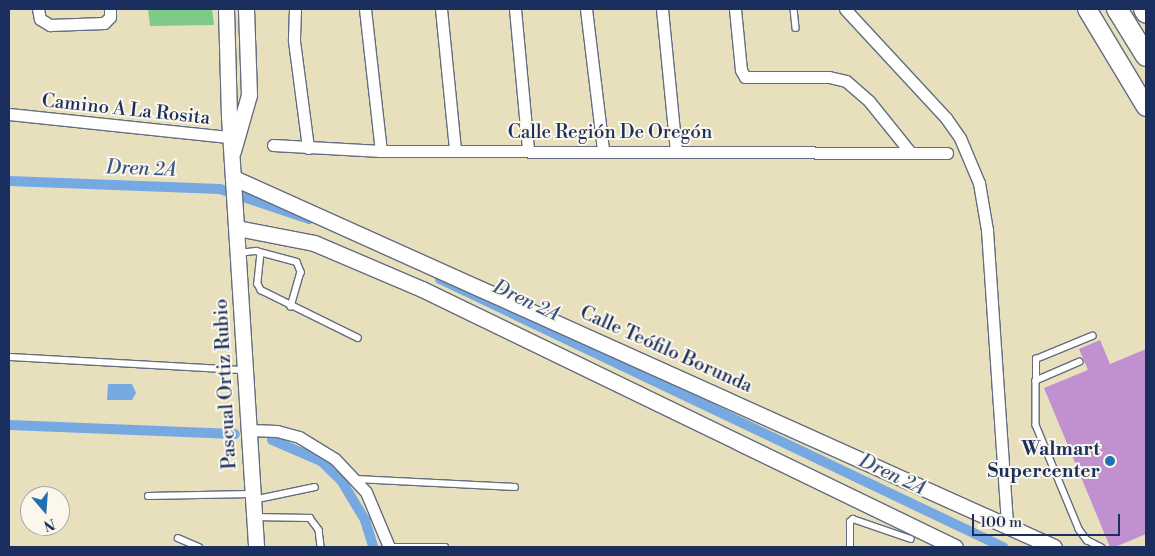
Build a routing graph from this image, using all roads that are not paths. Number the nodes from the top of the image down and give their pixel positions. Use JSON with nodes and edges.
{"nodes":[{"id":1,"x":38,"y":9,"type":"edge"},
{"id":2,"x":110,"y":9,"type":"edge"},
{"id":3,"x":226,"y":9,"type":"edge"},
{"id":4,"x":246,"y":9,"type":"edge"},
{"id":5,"x":295,"y":9,"type":"edge"},
{"id":6,"x":365,"y":9,"type":"edge"},
{"id":7,"x":441,"y":9,"type":"edge"},
{"id":8,"x":515,"y":9,"type":"edge"},
{"id":9,"x":586,"y":9,"type":"edge"},
{"id":10,"x":662,"y":9,"type":"edge"},
{"id":11,"x":735,"y":9,"type":"edge"},
{"id":12,"x":794,"y":9,"type":"edge"},
{"id":13,"x":845,"y":9,"type":"edge"},
{"id":14,"x":1087,"y":9,"type":"edge"},
{"id":15,"x":1117,"y":9,"type":"edge"},
{"id":16,"x":1144,"y":9,"type":"edge"},
{"id":17,"x":1146,"y":13,"type":"edge"},
{"id":18,"x":796,"y":28,"type":"dead end"},
{"id":19,"x":1146,"y":56,"type":"edge"},
{"id":20,"x":1146,"y":107,"type":"edge"},
{"id":21,"x":9,"y":114,"type":"edge"},
{"id":22,"x":234,"y":143,"type":"junction"},
{"id":23,"x":272,"y":145,"type":"dead end"},
{"id":24,"x":308,"y":148,"type":"junction"},
{"id":25,"x":454,"y":150,"type":"junction"},
{"id":26,"x":528,"y":150,"type":"junction"},
{"id":27,"x":603,"y":150,"type":"junction"},
{"id":28,"x":676,"y":150,"type":"junction"},
{"id":29,"x":381,"y":151,"type":"junction"},
{"id":30,"x":910,"y":152,"type":"junction"},
{"id":31,"x":947,"y":153,"type":"dead end"},
{"id":32,"x":235,"y":184,"type":"junction"},
{"id":33,"x":237,"y":223,"type":"junction"},
{"id":34,"x":239,"y":253,"type":"junction"},
{"id":35,"x":261,"y":253,"type":"junction"},
{"id":36,"x":290,"y":307,"type":"junction"},
{"id":37,"x":1092,"y":336,"type":"dead end"},
{"id":38,"x":358,"y":338,"type":"dead end"},
{"id":39,"x":9,"y":357,"type":"edge"},
{"id":40,"x":1080,"y":362,"type":"dead end"},
{"id":41,"x":245,"y":370,"type":"junction"},
{"id":42,"x":1036,"y":381,"type":"junction"},
{"id":43,"x":248,"y":430,"type":"junction"},
{"id":44,"x":356,"y":479,"type":"junction"},
{"id":45,"x":315,"y":487,"type":"dead end"},
{"id":46,"x":515,"y":487,"type":"dead end"},
{"id":47,"x":148,"y":496,"type":"dead end"},
{"id":48,"x":253,"y":497,"type":"junction"},
{"id":49,"x":254,"y":517,"type":"junction"},
{"id":50,"x":1007,"y":526,"type":"junction"},
{"id":51,"x":915,"y":535,"type":"junction"},
{"id":52,"x":178,"y":538,"type":"dead end"},
{"id":53,"x":199,"y":547,"type":"edge"},
{"id":54,"x":254,"y":547,"type":"edge"},
{"id":55,"x":321,"y":547,"type":"edge"},
{"id":56,"x":389,"y":547,"type":"edge"},
{"id":57,"x":445,"y":547,"type":"edge"},
{"id":58,"x":850,"y":547,"type":"edge"},
{"id":59,"x":909,"y":547,"type":"edge"},
{"id":60,"x":954,"y":547,"type":"edge"},
{"id":61,"x":1054,"y":547,"type":"edge"},
{"id":62,"x":1101,"y":547,"type":"edge"}],
"edges":[{"from":1,"to":2,"type":"street"},
{"from":3,"to":22,"type":"street"},
{"from":4,"to":22,"type":"street"},
{"from":5,"to":24,"type":"street"},
{"from":6,"to":29,"type":"street"},
{"from":7,"to":25,"type":"street"},
{"from":8,"to":26,"type":"street"},
{"from":9,"to":27,"type":"street"},
{"from":10,"to":28,"type":"street"},
{"from":11,"to":30,"type":"street"},
{"from":12,"to":18,"type":"lane"},
{"from":13,"to":50,"type":"street"},
{"from":14,"to":20,"type":"main road"},
{"from":15,"to":19,"type":"highway"},
{"from":16,"to":17,"type":"highway"},
{"from":21,"to":22,"type":"street","name":"Camino A La Rosita"},
{"from":22,"to":32,"type":"street","name":"Pascual Ortiz Rubio"},
{"from":23,"to":24,"type":"street","name":"Calle Región De Oregón"},
{"from":24,"to":29,"type":"street","name":"Calle Región De Oregón"},
{"from":25,"to":26,"type":"street","name":"Calle Región De Oregón"},
{"from":25,"to":29,"type":"street","name":"Calle Región De Oregón"},
{"from":26,"to":27,"type":"street","name":"Calle Región De Oregón"},
{"from":27,"to":28,"type":"street","name":"Calle Región De Oregón"},
{"from":28,"to":30,"type":"street","name":"Calle Región De Oregón"},
{"from":30,"to":31,"type":"street","name":"Calle Región De Oregón"},
{"from":32,"to":33,"type":"street","name":"Pascual Ortiz Rubio"},
{"from":32,"to":50,"type":"street","name":"Calle Teófilo Borunda"},
{"from":33,"to":34,"type":"street","name":"Pascual Ortiz Rubio"},
{"from":33,"to":51,"type":"street"},
{"from":34,"to":35,"type":"lane"},
{"from":34,"to":41,"type":"street","name":"Pascual Ortiz Rubio"},
{"from":35,"to":36,"type":"lane"},
{"from":35,"to":36,"type":"lane"},
{"from":36,"to":38,"type":"lane"},
{"from":37,"to":42,"type":"lane"},
{"from":39,"to":41,"type":"lane"},
{"from":40,"to":42,"type":"lane"},
{"from":41,"to":43,"type":"street","name":"Pascual Ortiz Rubio"},
{"from":42,"to":62,"type":"lane"},
{"from":43,"to":44,"type":"street"},
{"from":43,"to":48,"type":"street","name":"Pascual Ortiz Rubio"},
{"from":44,"to":46,"type":"lane"},
{"from":44,"to":56,"type":"street"},
{"from":45,"to":48,"type":"lane"},
{"from":47,"to":48,"type":"lane"},
{"from":48,"to":49,"type":"street","name":"Pascual Ortiz Rubio"},
{"from":49,"to":54,"type":"street","name":"Pascual Ortiz Rubio"},
{"from":49,"to":55,"type":"lane"},
{"from":50,"to":61,"type":"street","name":"Calle Teófilo Borunda"},
{"from":51,"to":58,"type":"lane"},
{"from":51,"to":59,"type":"lane"},
{"from":51,"to":60,"type":"street"},
{"from":52,"to":53,"type":"lane"},
{"from":56,"to":57,"type":"lane"}]}
